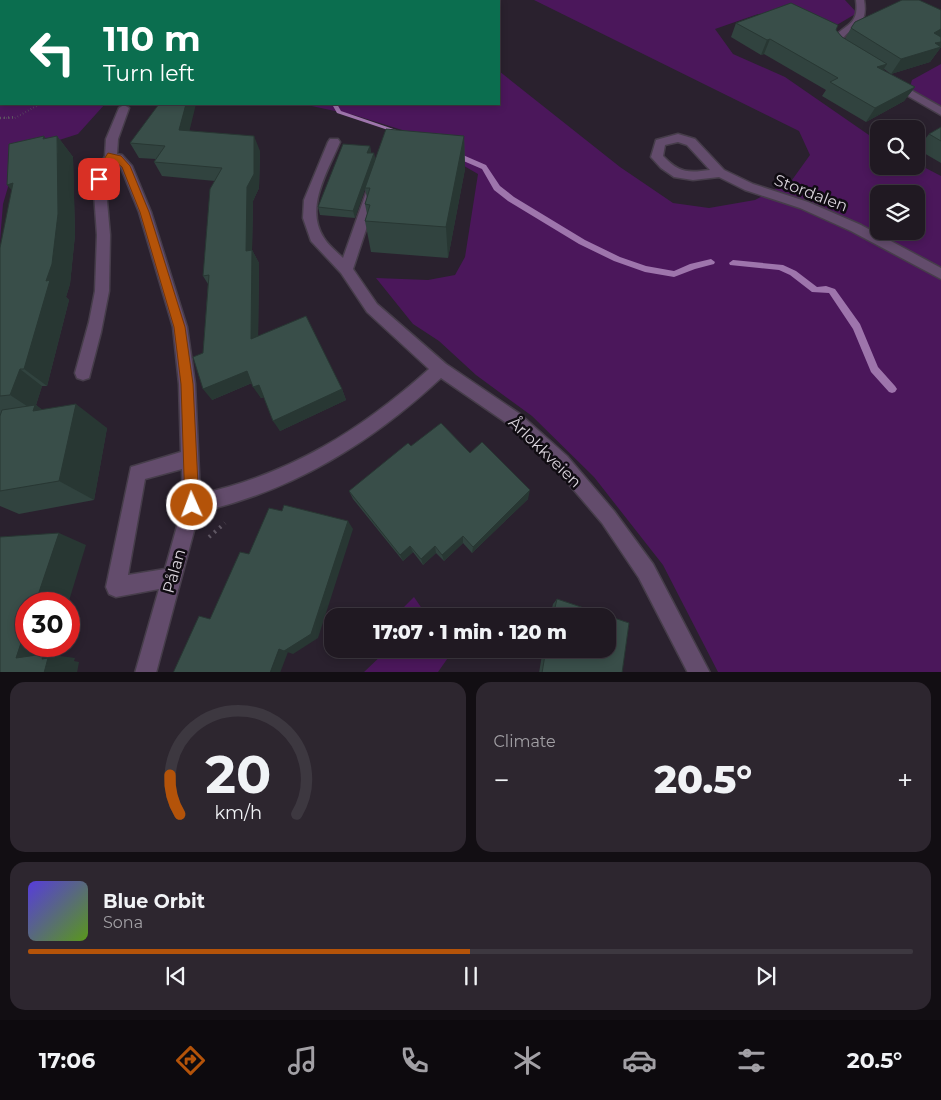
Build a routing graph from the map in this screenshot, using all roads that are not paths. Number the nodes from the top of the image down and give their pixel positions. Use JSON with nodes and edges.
{"nodes":[{"id":1,"x":860,"y":0,"type":"edge"},
{"id":2,"x":855,"y":59,"type":"edge"},
{"id":3,"x":886,"y":79,"type":"edge"},
{"id":4,"x":124,"y":108,"type":"dead end"},
{"id":5,"x":941,"y":112,"type":"edge"},
{"id":6,"x":334,"y":142,"type":"dead end"},
{"id":7,"x":111,"y":156,"type":"junction"},
{"id":8,"x":720,"y":173,"type":"junction"},
{"id":9,"x":377,"y":177,"type":"edge"},
{"id":10,"x":346,"y":269,"type":"junction"},
{"id":11,"x":941,"y":274,"type":"edge"},
{"id":12,"x":440,"y":369,"type":"junction"},
{"id":13,"x":83,"y":374,"type":"dead end"},
{"id":14,"x":190,"y":458,"type":"junction"},
{"id":15,"x":192,"y":505,"type":"junction"},
{"id":16,"x":172,"y":577,"type":"junction"},
{"id":17,"x":145,"y":672,"type":"edge"},
{"id":18,"x":700,"y":672,"type":"edge"}],
"edges":[{"from":1,"to":2,"type":"street"},
{"from":3,"to":5,"type":"street"},
{"from":4,"to":7,"type":"street"},
{"from":6,"to":10,"type":"street","name":"Årlokkveien"},
{"from":7,"to":13,"type":"street"},
{"from":7,"to":14,"type":"street","name":"Pålan"},
{"from":8,"to":8,"type":"street","name":"Stordalen"},
{"from":8,"to":11,"type":"street","name":"Stordalen"},
{"from":9,"to":10,"type":"street"},
{"from":10,"to":12,"type":"street","name":"Årlokkveien"},
{"from":12,"to":15,"type":"street"},
{"from":12,"to":18,"type":"street","name":"Årlokkveien"},
{"from":14,"to":15,"type":"street","name":"Pålan"},
{"from":14,"to":16,"type":"street"},
{"from":15,"to":16,"type":"street","name":"Pålan"},
{"from":16,"to":17,"type":"street","name":"Pålan"}]}
